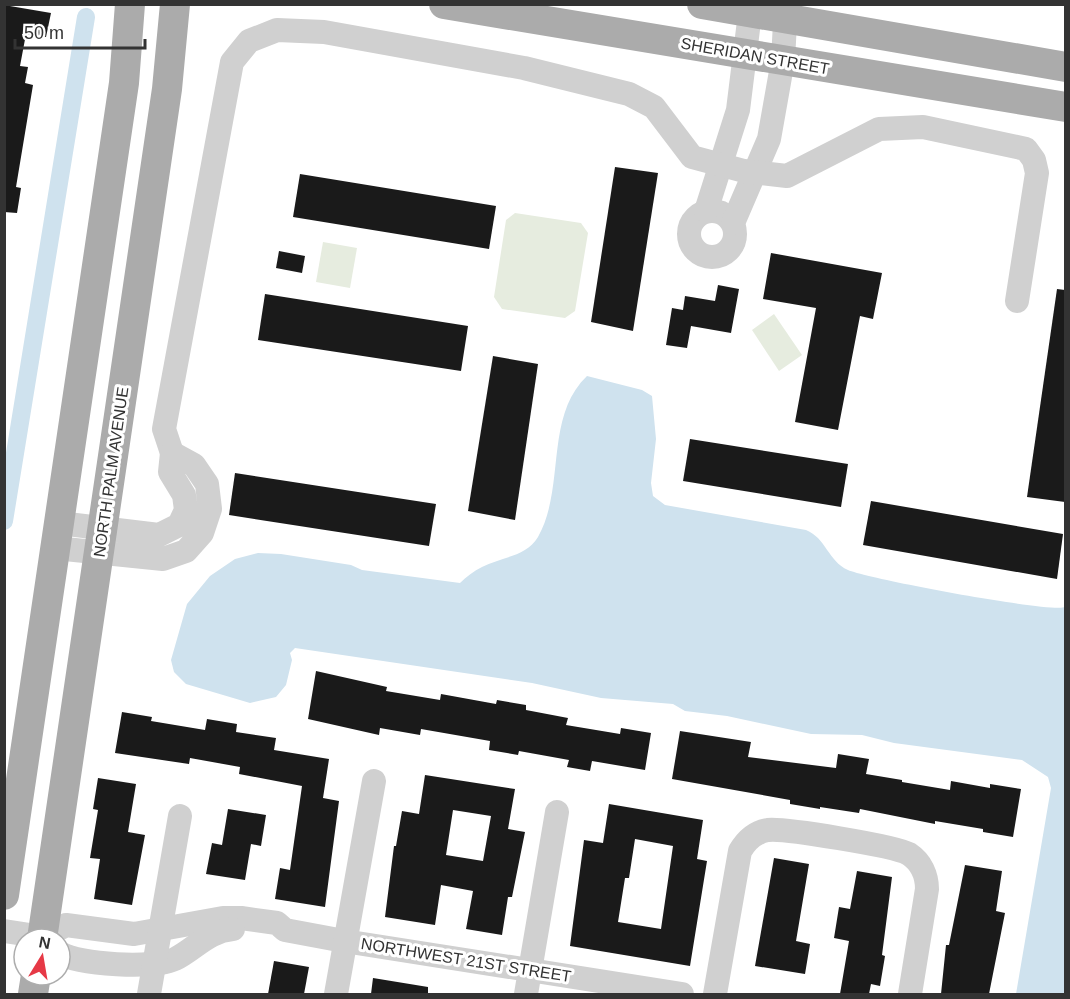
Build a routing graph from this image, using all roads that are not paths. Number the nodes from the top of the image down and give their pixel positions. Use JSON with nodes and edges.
{"nodes":[{"id":1,"x":130,"y":4,"type":"edge"},
{"id":2,"x":175,"y":4,"type":"edge"},
{"id":3,"x":444,"y":4,"type":"edge"},
{"id":4,"x":702,"y":4,"type":"edge"},
{"id":5,"x":784,"y":11,"type":"edge"},
{"id":6,"x":750,"y":13,"type":"junction"},
{"id":7,"x":744,"y":54,"type":"junction"},
{"id":8,"x":783,"y":60,"type":"junction"},
{"id":9,"x":1065,"y":67,"type":"edge"},
{"id":10,"x":1065,"y":107,"type":"edge"},
{"id":11,"x":722,"y":165,"type":"junction"},
{"id":12,"x":753,"y":172,"type":"junction"},
{"id":13,"x":706,"y":211,"type":"junction"},
{"id":14,"x":733,"y":223,"type":"junction"},
{"id":15,"x":1017,"y":301,"type":"dead end"},
{"id":16,"x":57,"y":536,"type":"junction"},
{"id":17,"x":101,"y":540,"type":"junction"},
{"id":18,"x":374,"y":781,"type":"dead end"},
{"id":19,"x":557,"y":812,"type":"dead end"},
{"id":20,"x":180,"y":816,"type":"dead end"},
{"id":21,"x":4,"y":895,"type":"edge"},
{"id":22,"x":50,"y":927,"type":"edge"},
{"id":23,"x":64,"y":927,"type":"edge"},
{"id":24,"x":285,"y":930,"type":"junction"},
{"id":25,"x":159,"y":931,"type":"junction"},
{"id":26,"x":127,"y":933,"type":"junction"},
{"id":27,"x":344,"y":941,"type":"junction"},
{"id":28,"x":72,"y":949,"type":"edge"},
{"id":29,"x":122,"y":965,"type":"junction"},
{"id":30,"x":153,"y":966,"type":"junction"},
{"id":31,"x":530,"y":969,"type":"junction"},
{"id":32,"x":149,"y":994,"type":"edge"},
{"id":33,"x":336,"y":994,"type":"edge"},
{"id":34,"x":526,"y":994,"type":"edge"},
{"id":35,"x":682,"y":994,"type":"edge"},
{"id":36,"x":715,"y":994,"type":"edge"},
{"id":37,"x":910,"y":994,"type":"edge"}],
"edges":[{"from":1,"to":16,"type":"main road"},
{"from":2,"to":17,"type":"main road","name":"NORTH PALM AVENUE"},
{"from":3,"to":7,"type":"main road","name":"SHERIDAN STREET"},
{"from":4,"to":6,"type":"main road"},
{"from":5,"to":6,"type":"main road"},
{"from":5,"to":8,"type":"street"},
{"from":5,"to":9,"type":"main road"},
{"from":6,"to":7,"type":"street"},
{"from":7,"to":8,"type":"main road","name":"SHERIDAN STREET"},
{"from":7,"to":11,"type":"street"},
{"from":8,"to":10,"type":"main road","name":"SHERIDAN STREET"},
{"from":8,"to":12,"type":"street"},
{"from":11,"to":12,"type":"street"},
{"from":11,"to":13,"type":"street"},
{"from":11,"to":17,"type":"street"},
{"from":12,"to":14,"type":"street"},
{"from":12,"to":15,"type":"street"},
{"from":13,"to":14,"type":"street"},
{"from":13,"to":14,"type":"street"},
{"from":16,"to":17,"type":"street"},
{"from":16,"to":21,"type":"main road"},
{"from":17,"to":22,"type":"main road","name":"NORTH PALM AVENUE"},
{"from":18,"to":27,"type":"street"},
{"from":19,"to":31,"type":"street"},
{"from":20,"to":25,"type":"street"},
{"from":23,"to":26,"type":"street","name":"NORTHWEST 21ST STREET"},
{"from":24,"to":25,"type":"street","name":"NORTHWEST 21ST STREET"},
{"from":24,"to":27,"type":"street","name":"NORTHWEST 21ST STREET"},
{"from":24,"to":30,"type":"street","name":"NORTHWEST 21ST STREET"},
{"from":25,"to":26,"type":"street","name":"NORTHWEST 21ST STREET"},
{"from":25,"to":30,"type":"street"},
{"from":26,"to":29,"type":"street"},
{"from":27,"to":31,"type":"street","name":"NORTHWEST 21ST STREET"},
{"from":27,"to":33,"type":"street"},
{"from":28,"to":29,"type":"street","name":"NORTHWEST 21ST STREET"},
{"from":29,"to":30,"type":"street","name":"NORTHWEST 21ST STREET"},
{"from":30,"to":32,"type":"street"},
{"from":31,"to":34,"type":"street"},
{"from":31,"to":35,"type":"street","name":"NORTHWEST 21ST STREET"},
{"from":36,"to":37,"type":"street"}]}
